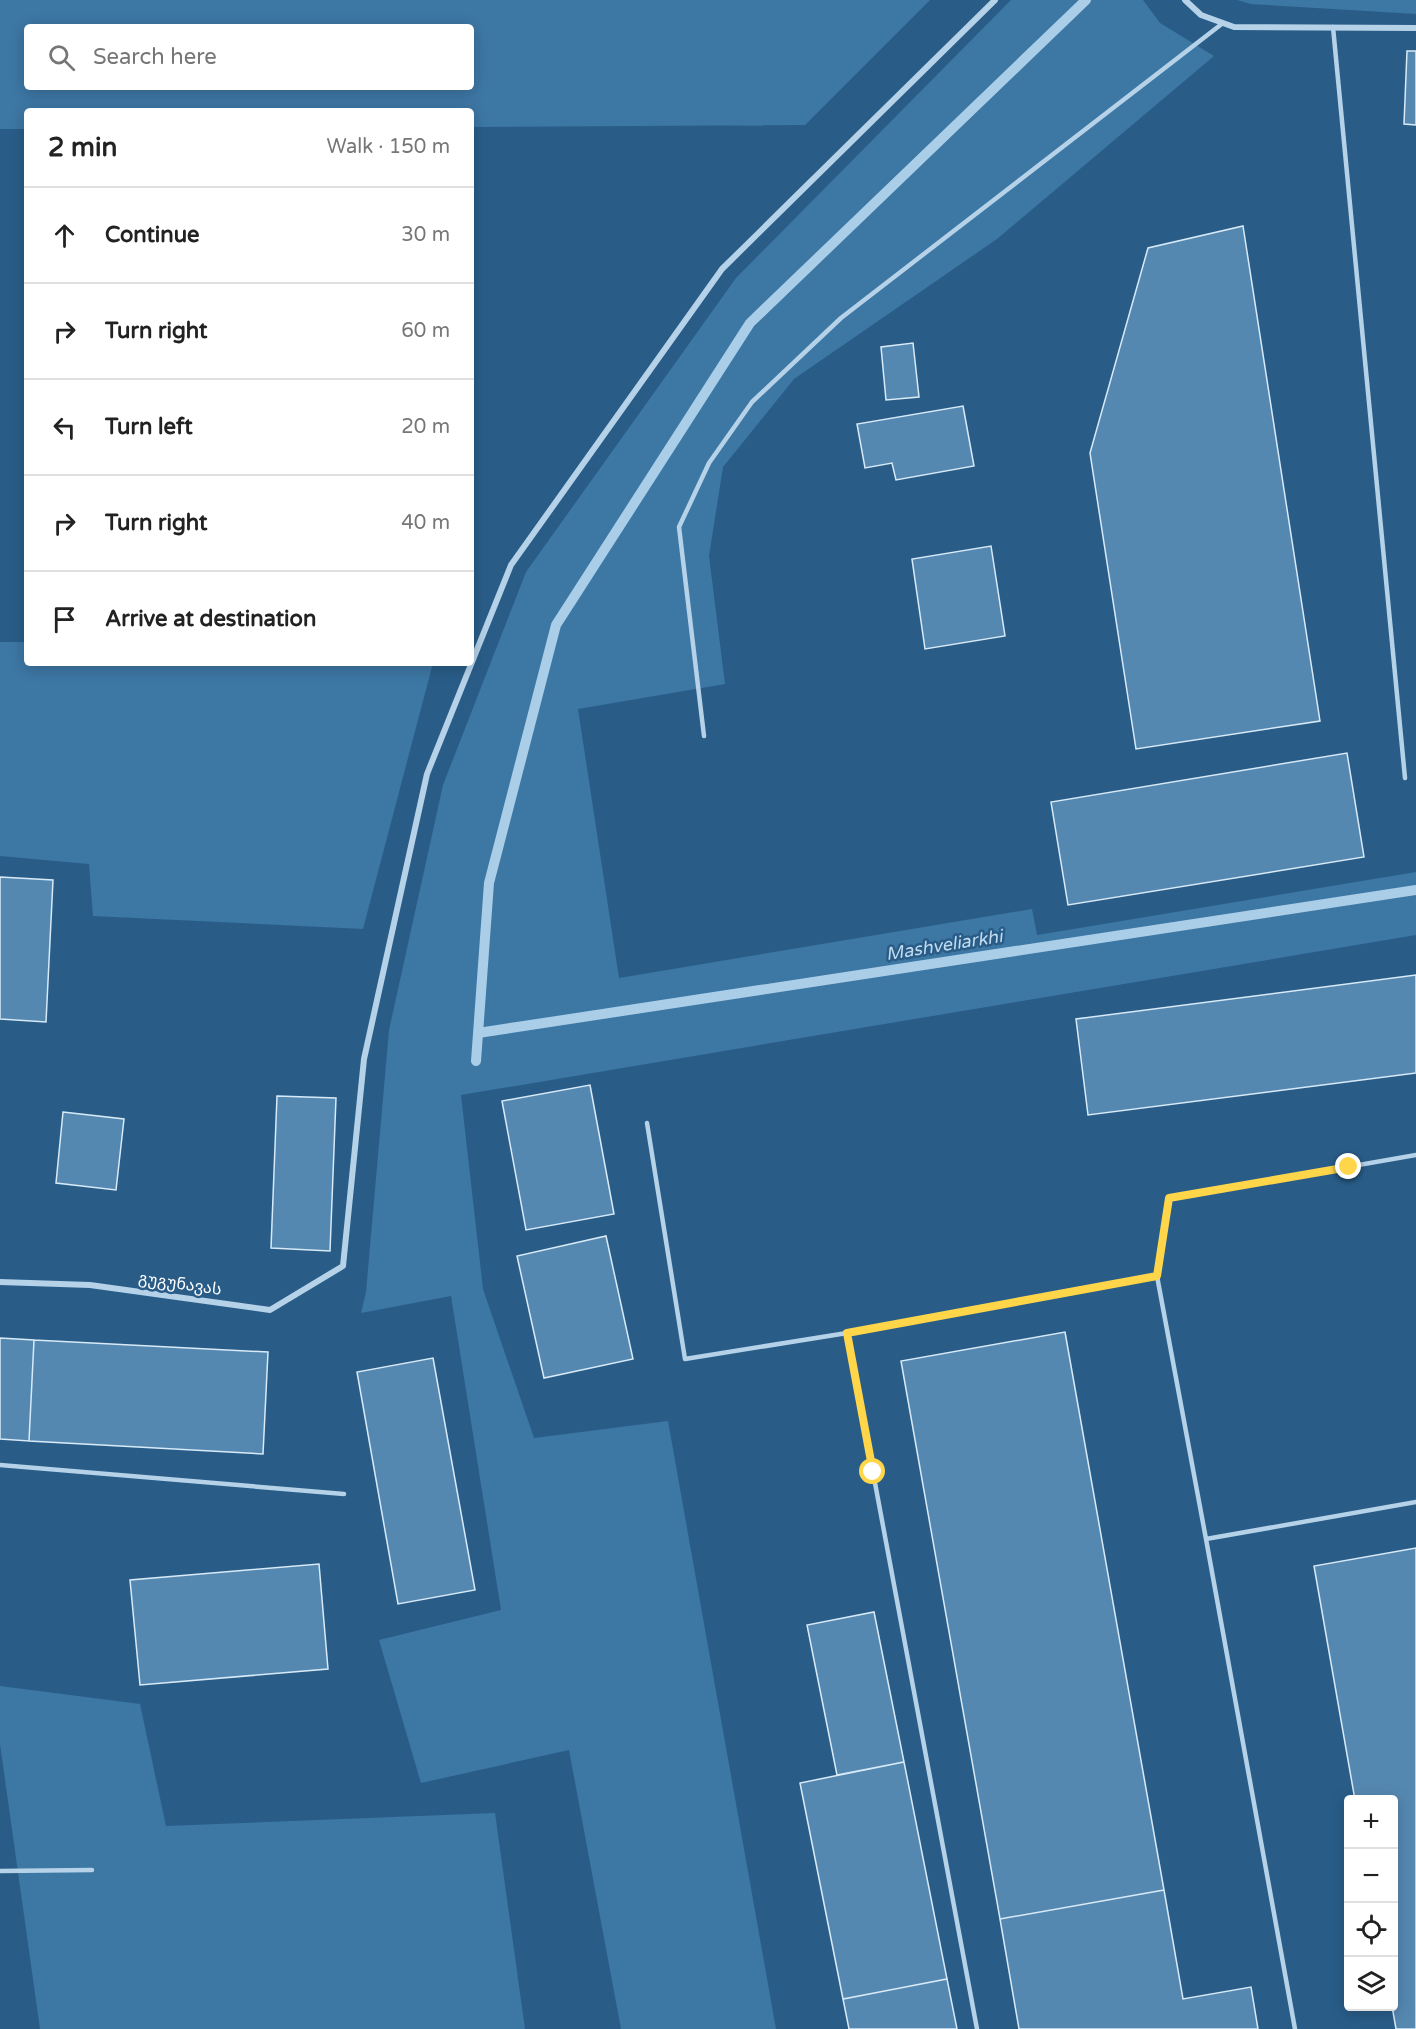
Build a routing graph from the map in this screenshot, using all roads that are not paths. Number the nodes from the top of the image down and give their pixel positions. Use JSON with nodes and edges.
{"nodes":[{"id":1,"x":995,"y":0,"type":"edge"},
{"id":2,"x":1185,"y":0,"type":"edge"},
{"id":3,"x":1223,"y":23,"type":"junction"},
{"id":4,"x":1333,"y":27,"type":"junction"},
{"id":5,"x":1416,"y":28,"type":"edge"},
{"id":6,"x":474,"y":657,"type":"edge"},
{"id":7,"x":470,"y":666,"type":"edge"},
{"id":8,"x":704,"y":736,"type":"dead end"},
{"id":9,"x":1406,"y":778,"type":"dead end"},
{"id":10,"x":647,"y":1123,"type":"dead end"},
{"id":11,"x":1416,"y":1155,"type":"edge"},
{"id":12,"x":1157,"y":1276,"type":"junction"},
{"id":13,"x":0,"y":1282,"type":"edge"},
{"id":14,"x":847,"y":1333,"type":"junction"},
{"id":15,"x":0,"y":1465,"type":"edge"},
{"id":16,"x":345,"y":1494,"type":"dead end"},
{"id":17,"x":1416,"y":1502,"type":"edge"},
{"id":18,"x":1206,"y":1539,"type":"junction"},
{"id":19,"x":92,"y":1870,"type":"dead end"},
{"id":20,"x":0,"y":1871,"type":"edge"},
{"id":21,"x":977,"y":2029,"type":"edge"},
{"id":22,"x":1295,"y":2029,"type":"edge"}],
"edges":[{"from":1,"to":6,"type":"street","name":"გუგუნავას"},
{"from":2,"to":3,"type":"street"},
{"from":3,"to":4,"type":"street"},
{"from":3,"to":8,"type":"lane"},
{"from":4,"to":5,"type":"street"},
{"from":4,"to":9,"type":"lane"},
{"from":7,"to":13,"type":"street","name":"გუგუნავას"},
{"from":10,"to":14,"type":"lane"},
{"from":11,"to":12,"type":"lane"},
{"from":12,"to":14,"type":"lane"},
{"from":12,"to":18,"type":"lane"},
{"from":14,"to":21,"type":"lane"},
{"from":15,"to":16,"type":"lane"},
{"from":17,"to":18,"type":"lane"},
{"from":18,"to":22,"type":"lane"},
{"from":19,"to":20,"type":"lane"}]}
